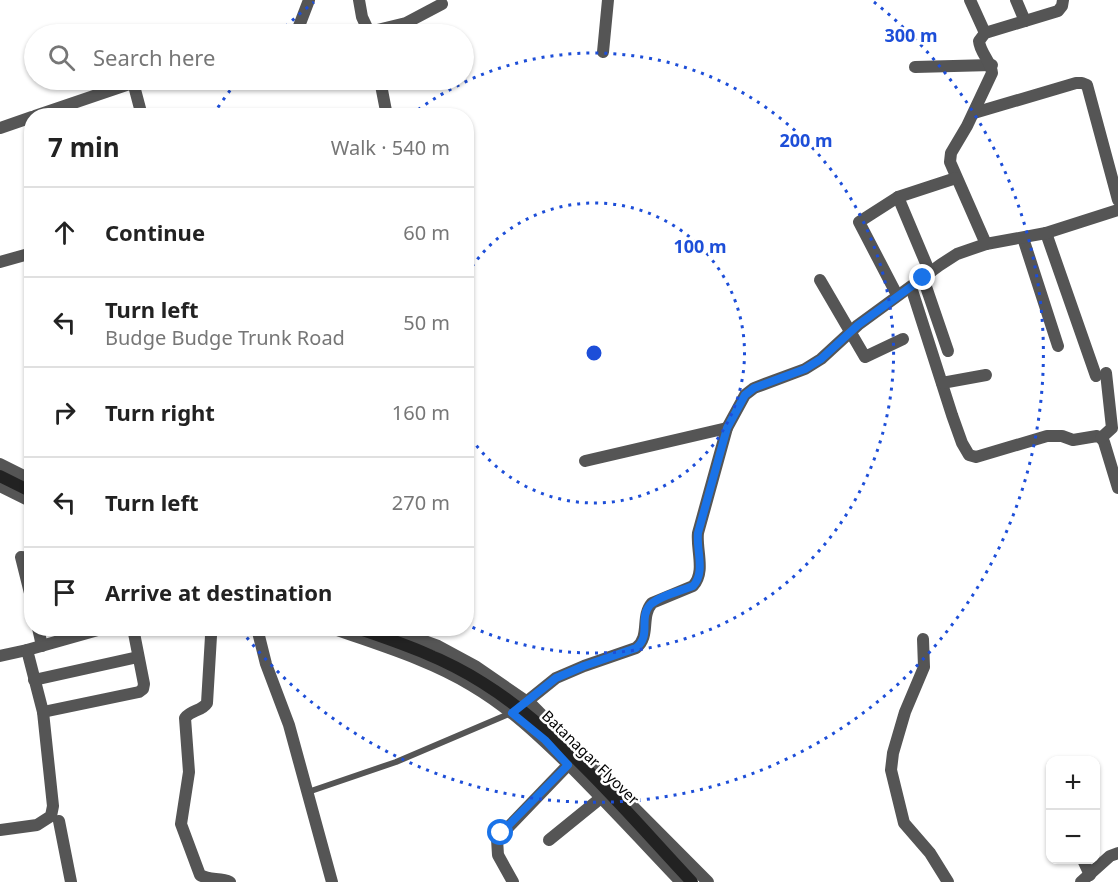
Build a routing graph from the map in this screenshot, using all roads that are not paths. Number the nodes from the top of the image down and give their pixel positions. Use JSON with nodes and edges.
{"nodes":[{"id":1,"x":309,"y":0,"type":"edge"},
{"id":2,"x":359,"y":0,"type":"edge"},
{"id":3,"x":608,"y":0,"type":"edge"},
{"id":4,"x":970,"y":0,"type":"edge"},
{"id":5,"x":1016,"y":0,"type":"edge"},
{"id":6,"x":1063,"y":0,"type":"edge"},
{"id":7,"x":442,"y":4,"type":"dead end"},
{"id":8,"x":1025,"y":21,"type":"junction"},
{"id":9,"x":300,"y":24,"type":"edge"},
{"id":10,"x":365,"y":24,"type":"edge"},
{"id":11,"x":402,"y":24,"type":"edge"},
{"id":12,"x":985,"y":33,"type":"junction"},
{"id":13,"x":603,"y":52,"type":"dead end"},
{"id":14,"x":992,"y":65,"type":"junction"},
{"id":15,"x":915,"y":67,"type":"dead end"},
{"id":16,"x":110,"y":90,"type":"edge"},
{"id":17,"x":138,"y":90,"type":"edge"},
{"id":18,"x":382,"y":90,"type":"edge"},
{"id":19,"x":57,"y":108,"type":"edge"},
{"id":20,"x":141,"y":108,"type":"edge"},
{"id":21,"x":385,"y":108,"type":"edge"},
{"id":22,"x":974,"y":113,"type":"junction"},
{"id":23,"x":24,"y":119,"type":"edge"},
{"id":24,"x":0,"y":128,"type":"edge"},
{"id":25,"x":956,"y":178,"type":"junction"},
{"id":26,"x":898,"y":197,"type":"junction"},
{"id":27,"x":1118,"y":200,"type":"edge"},
{"id":28,"x":1118,"y":210,"type":"edge"},
{"id":29,"x":1046,"y":233,"type":"junction"},
{"id":30,"x":1023,"y":238,"type":"junction"},
{"id":31,"x":986,"y":244,"type":"junction"},
{"id":32,"x":24,"y":255,"type":"edge"},
{"id":33,"x":0,"y":262,"type":"edge"},
{"id":34,"x":926,"y":275,"type":"junction"},
{"id":35,"x":820,"y":279,"type":"dead end"},
{"id":36,"x":911,"y":287,"type":"junction"},
{"id":37,"x":897,"y":295,"type":"junction"},
{"id":38,"x":850,"y":333,"type":"junction"},
{"id":39,"x":903,"y":339,"type":"dead end"},
{"id":40,"x":1058,"y":346,"type":"dead end"},
{"id":41,"x":948,"y":351,"type":"dead end"},
{"id":42,"x":986,"y":375,"type":"dead end"},
{"id":43,"x":942,"y":383,"type":"junction"},
{"id":44,"x":727,"y":428,"type":"junction"},
{"id":45,"x":1101,"y":438,"type":"junction"},
{"id":46,"x":585,"y":461,"type":"dead end"},
{"id":47,"x":0,"y":464,"type":"edge"},
{"id":48,"x":0,"y":476,"type":"edge"},
{"id":49,"x":24,"y":476,"type":"edge"},
{"id":50,"x":0,"y":486,"type":"edge"},
{"id":51,"x":24,"y":488,"type":"edge"},
{"id":52,"x":1118,"y":488,"type":"edge"},
{"id":53,"x":24,"y":498,"type":"edge"},
{"id":54,"x":24,"y":557,"type":"edge"},
{"id":55,"x":24,"y":569,"type":"edge"},
{"id":56,"x":40,"y":636,"type":"edge"},
{"id":57,"x":77,"y":636,"type":"edge"},
{"id":58,"x":134,"y":636,"type":"edge"},
{"id":59,"x":211,"y":636,"type":"edge"},
{"id":60,"x":259,"y":636,"type":"edge"},
{"id":61,"x":354,"y":636,"type":"edge"},
{"id":62,"x":381,"y":636,"type":"edge"},
{"id":63,"x":409,"y":636,"type":"edge"},
{"id":64,"x":923,"y":639,"type":"dead end"},
{"id":65,"x":42,"y":646,"type":"junction"},
{"id":66,"x":27,"y":650,"type":"junction"},
{"id":67,"x":0,"y":656,"type":"edge"},
{"id":68,"x":138,"y":657,"type":"junction"},
{"id":69,"x":34,"y":680,"type":"junction"},
{"id":70,"x":527,"y":702,"type":"junction"},
{"id":71,"x":42,"y":712,"type":"junction"},
{"id":72,"x":512,"y":713,"type":"junction"},
{"id":73,"x":568,"y":765,"type":"junction"},
{"id":74,"x":308,"y":792,"type":"junction"},
{"id":75,"x":602,"y":797,"type":"junction"},
{"id":76,"x":59,"y":821,"type":"dead end"},
{"id":77,"x":0,"y":830,"type":"edge"},
{"id":78,"x":549,"y":840,"type":"dead end"},
{"id":79,"x":1118,"y":853,"type":"edge"},
{"id":80,"x":1085,"y":878,"type":"edge"},
{"id":81,"x":71,"y":882,"type":"edge"},
{"id":82,"x":230,"y":882,"type":"edge"},
{"id":83,"x":332,"y":882,"type":"edge"},
{"id":84,"x":513,"y":882,"type":"edge"},
{"id":85,"x":681,"y":882,"type":"edge"},
{"id":86,"x":692,"y":882,"type":"edge"},
{"id":87,"x":708,"y":882,"type":"edge"},
{"id":88,"x":948,"y":882,"type":"edge"}],
"edges":[{"from":1,"to":9,"type":"street"},
{"from":2,"to":10,"type":"street"},
{"from":3,"to":13,"type":"street"},
{"from":4,"to":12,"type":"street"},
{"from":5,"to":8,"type":"street"},
{"from":6,"to":8,"type":"street"},
{"from":7,"to":11,"type":"street"},
{"from":8,"to":12,"type":"street"},
{"from":12,"to":14,"type":"street"},
{"from":14,"to":15,"type":"street"},
{"from":14,"to":22,"type":"street"},
{"from":16,"to":19,"type":"street"},
{"from":17,"to":20,"type":"street"},
{"from":18,"to":21,"type":"street"},
{"from":22,"to":25,"type":"street"},
{"from":22,"to":27,"type":"street"},
{"from":23,"to":24,"type":"street"},
{"from":25,"to":26,"type":"street"},
{"from":25,"to":31,"type":"street"},
{"from":26,"to":34,"type":"street"},
{"from":26,"to":37,"type":"street"},
{"from":28,"to":29,"type":"street"},
{"from":29,"to":30,"type":"street"},
{"from":29,"to":45,"type":"street"},
{"from":30,"to":31,"type":"street"},
{"from":30,"to":40,"type":"street"},
{"from":31,"to":34,"type":"street"},
{"from":32,"to":33,"type":"street"},
{"from":34,"to":36,"type":"street"},
{"from":34,"to":41,"type":"street"},
{"from":35,"to":38,"type":"street"},
{"from":36,"to":37,"type":"street"},
{"from":36,"to":43,"type":"street"},
{"from":37,"to":38,"type":"street"},
{"from":38,"to":39,"type":"street"},
{"from":38,"to":44,"type":"street"},
{"from":42,"to":43,"type":"street"},
{"from":43,"to":45,"type":"street"},
{"from":44,"to":46,"type":"street"},
{"from":44,"to":70,"type":"street"},
{"from":45,"to":52,"type":"street"},
{"from":47,"to":49,"type":"street"},
{"from":48,"to":51,"type":"main road"},
{"from":50,"to":53,"type":"street"},
{"from":54,"to":55,"type":"street"},
{"from":56,"to":65,"type":"street"},
{"from":57,"to":65,"type":"street"},
{"from":58,"to":68,"type":"street"},
{"from":59,"to":82,"type":"street"},
{"from":60,"to":74,"type":"street"},
{"from":61,"to":72,"type":"street"},
{"from":62,"to":86,"type":"main road","name":"Batanagar Flyover","bridge":true},
{"from":63,"to":70,"type":"street"},
{"from":64,"to":88,"type":"street"},
{"from":65,"to":66,"type":"street"},
{"from":66,"to":67,"type":"street"},
{"from":66,"to":69,"type":"street"},
{"from":68,"to":69,"type":"street"},
{"from":68,"to":71,"type":"street"},
{"from":69,"to":71,"type":"street"},
{"from":70,"to":72,"type":"street"},
{"from":70,"to":87,"type":"street"},
{"from":71,"to":77,"type":"street"},
{"from":72,"to":73,"type":"street"},
{"from":72,"to":74,"type":"lane"},
{"from":73,"to":75,"type":"street"},
{"from":73,"to":84,"type":"street"},
{"from":74,"to":83,"type":"street"},
{"from":75,"to":78,"type":"street"},
{"from":75,"to":85,"type":"street"},
{"from":76,"to":81,"type":"street"},
{"from":79,"to":80,"type":"street"}]}
